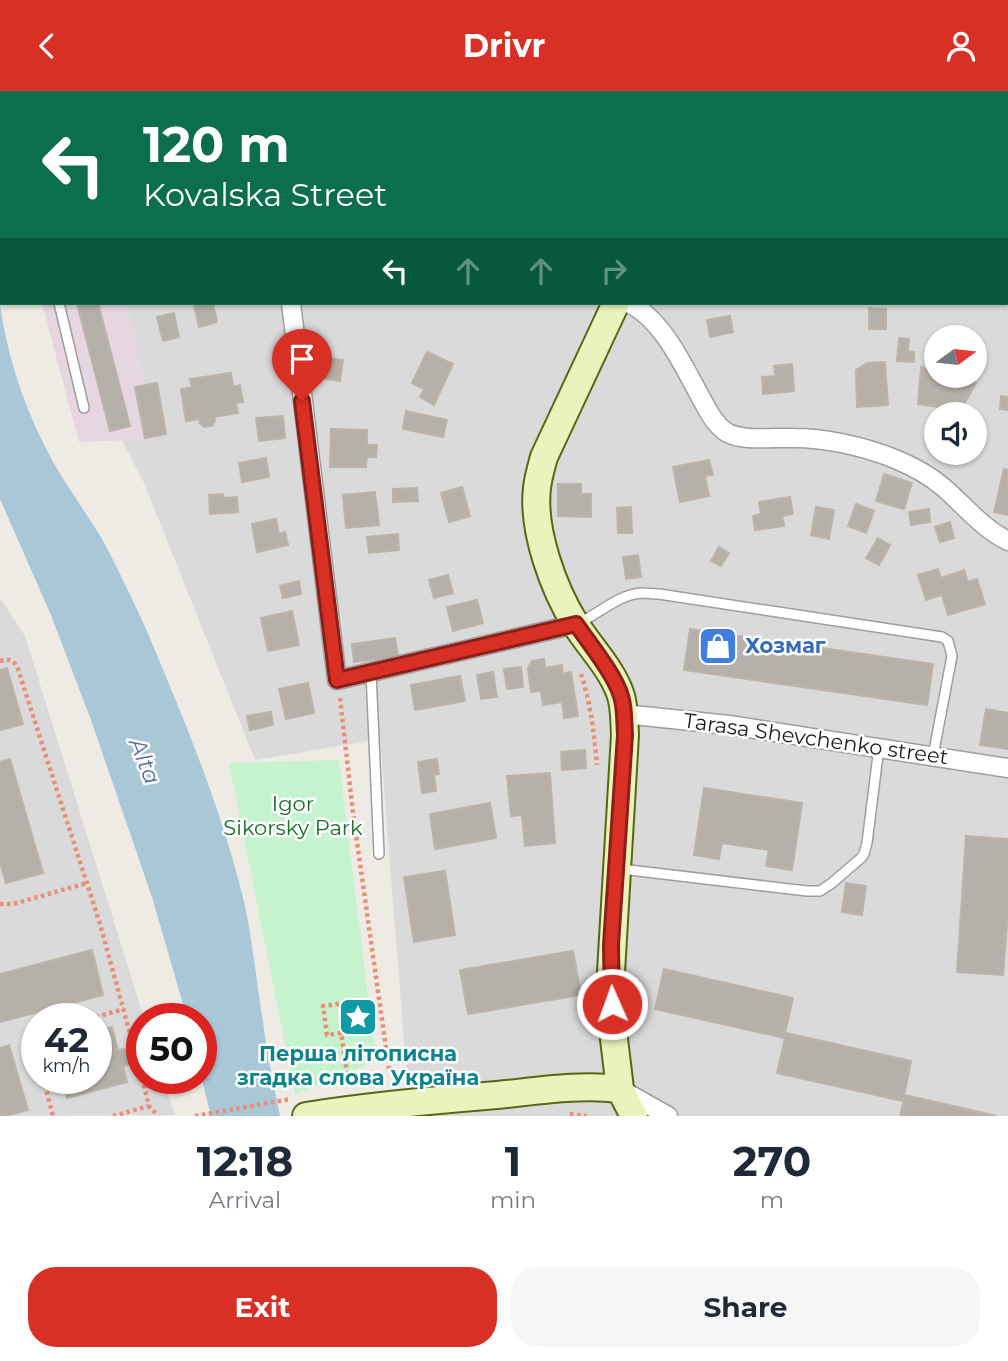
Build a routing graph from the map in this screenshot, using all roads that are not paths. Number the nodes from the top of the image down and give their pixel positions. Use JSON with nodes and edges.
{"nodes":[{"id":1,"x":59,"y":305,"type":"edge"},
{"id":2,"x":291,"y":305,"type":"edge"},
{"id":3,"x":615,"y":305,"type":"edge"},
{"id":4,"x":632,"y":305,"type":"edge"},
{"id":5,"x":84,"y":408,"type":"dead end"},
{"id":6,"x":1008,"y":541,"type":"edge"},
{"id":7,"x":576,"y":624,"type":"junction"},
{"id":8,"x":371,"y":672,"type":"junction"},
{"id":9,"x":624,"y":714,"type":"junction"},
{"id":10,"x":879,"y":747,"type":"junction"},
{"id":11,"x":933,"y":756,"type":"junction"},
{"id":12,"x":1008,"y":768,"type":"edge"},
{"id":13,"x":379,"y":854,"type":"dead end"},
{"id":14,"x":616,"y":868,"type":"junction"},
{"id":15,"x":620,"y":1089,"type":"junction"},
{"id":16,"x":434,"y":1108,"type":"edge"},
{"id":17,"x":307,"y":1109,"type":"edge"},
{"id":18,"x":634,"y":1116,"type":"edge"},
{"id":19,"x":668,"y":1116,"type":"edge"}],
"edges":[{"from":1,"to":5,"type":"lane"},
{"from":2,"to":8,"type":"street"},
{"from":3,"to":7,"type":"main road"},
{"from":4,"to":6,"type":"street"},
{"from":7,"to":8,"type":"street"},
{"from":7,"to":9,"type":"main road"},
{"from":7,"to":11,"type":"lane"},
{"from":8,"to":13,"type":"lane"},
{"from":9,"to":10,"type":"street","name":"Tarasa Shevchenko street"},
{"from":9,"to":14,"type":"main road"},
{"from":10,"to":11,"type":"street","name":"Tarasa Shevchenko street"},
{"from":10,"to":14,"type":"lane"},
{"from":11,"to":12,"type":"street","name":"Tarasa Shevchenko street"},
{"from":14,"to":15,"type":"main road"},
{"from":15,"to":16,"type":"main road"},
{"from":15,"to":18,"type":"main road"},
{"from":15,"to":19,"type":"street"},
{"from":16,"to":17,"type":"main road"}]}
